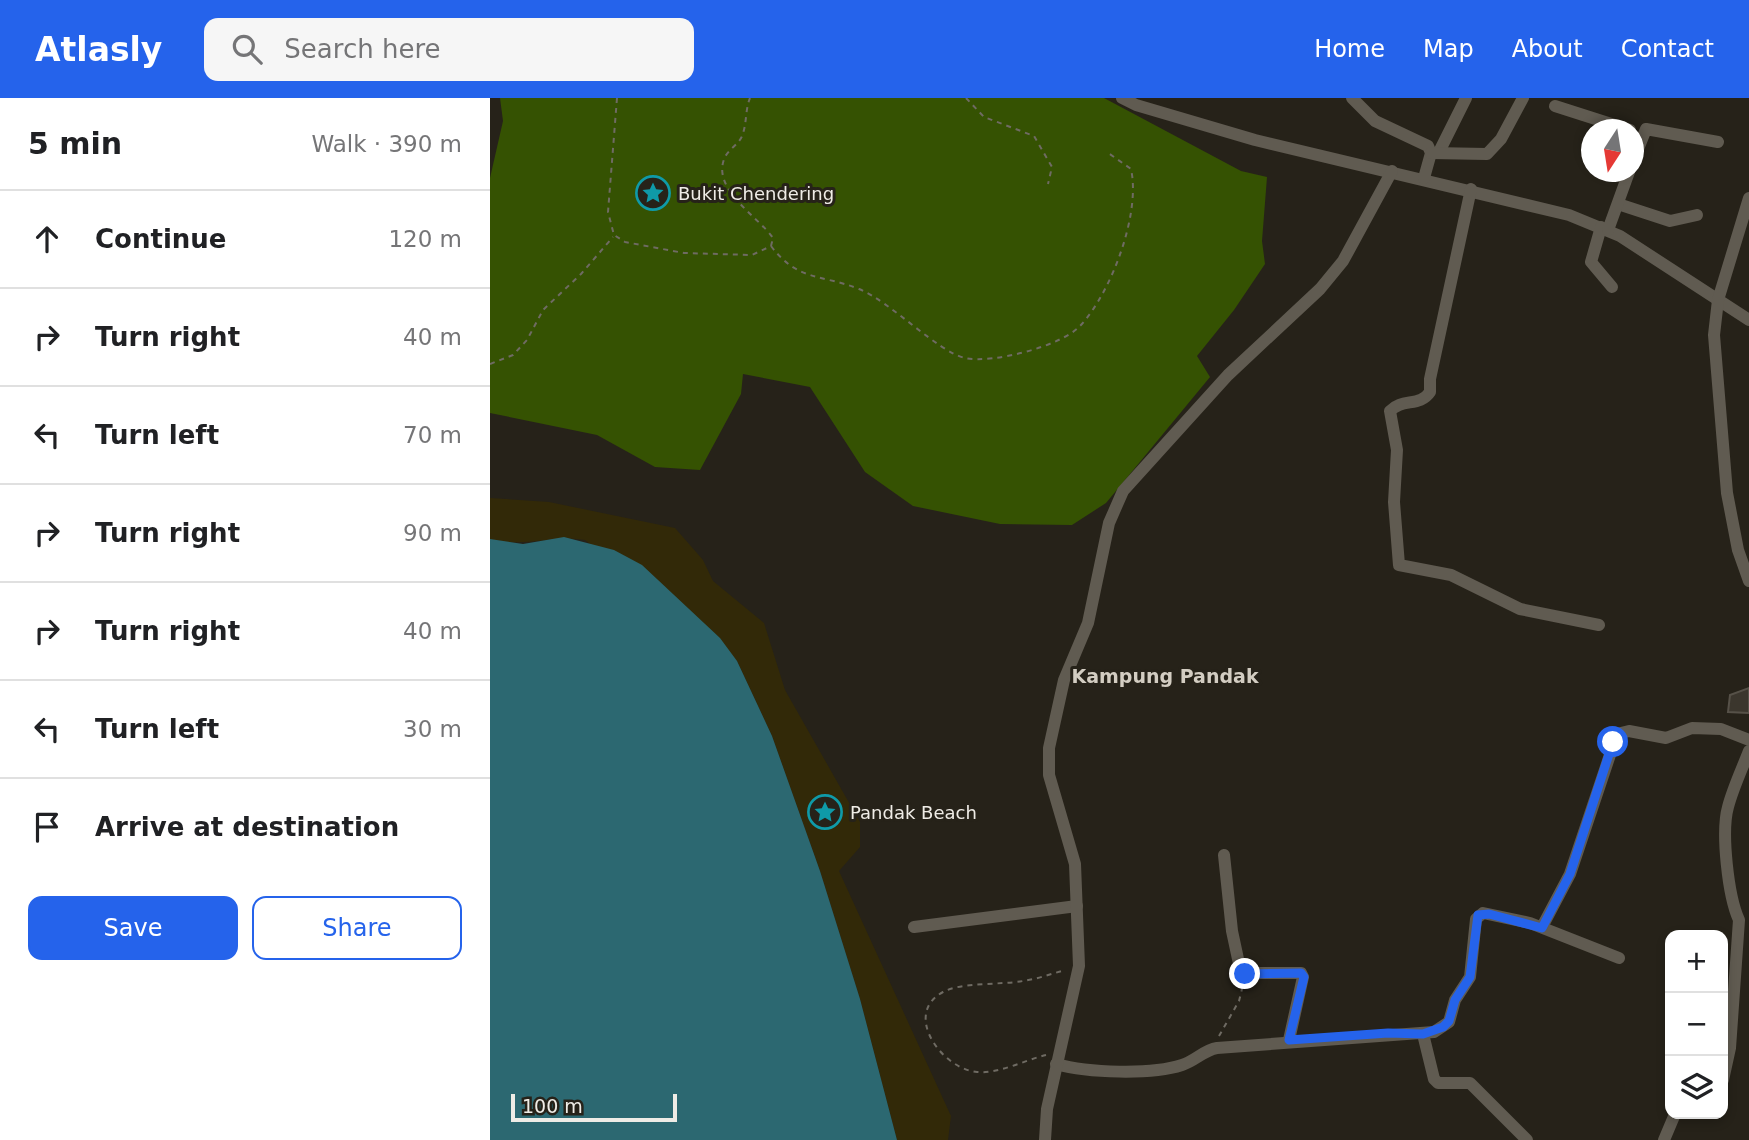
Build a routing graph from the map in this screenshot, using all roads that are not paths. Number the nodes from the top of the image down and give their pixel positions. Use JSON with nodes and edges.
{"nodes":[{"id":1,"x":1122,"y":98,"type":"edge"},
{"id":2,"x":1466,"y":98,"type":"edge"},
{"id":3,"x":1523,"y":98,"type":"edge"},
{"id":4,"x":1359,"y":101,"type":"edge"},
{"id":5,"x":1138,"y":102,"type":"edge"},
{"id":6,"x":1555,"y":106,"type":"dead end"},
{"id":7,"x":1597,"y":119,"type":"edge"},
{"id":8,"x":1644,"y":130,"type":"edge"},
{"id":9,"x":1718,"y":142,"type":"dead end"},
{"id":10,"x":1435,"y":152,"type":"junction"},
{"id":11,"x":1392,"y":172,"type":"junction"},
{"id":12,"x":1424,"y":178,"type":"junction"},
{"id":13,"x":1626,"y":182,"type":"edge"},
{"id":14,"x":1471,"y":189,"type":"junction"},
{"id":15,"x":1749,"y":198,"type":"edge"},
{"id":16,"x":1618,"y":204,"type":"junction"},
{"id":17,"x":1697,"y":215,"type":"dead end"},
{"id":18,"x":1604,"y":229,"type":"junction"},
{"id":19,"x":1612,"y":287,"type":"dead end"},
{"id":20,"x":1718,"y":300,"type":"junction"},
{"id":21,"x":1749,"y":320,"type":"edge"},
{"id":22,"x":1749,"y":581,"type":"edge"},
{"id":23,"x":1599,"y":625,"type":"dead end"},
{"id":24,"x":1749,"y":740,"type":"edge"},
{"id":25,"x":1749,"y":751,"type":"edge"},
{"id":26,"x":1224,"y":855,"type":"dead end"},
{"id":27,"x":1077,"y":906,"type":"junction"},
{"id":28,"x":1744,"y":921,"type":"edge"},
{"id":29,"x":914,"y":927,"type":"dead end"},
{"id":30,"x":1542,"y":928,"type":"junction"},
{"id":31,"x":1619,"y":957,"type":"dead end"},
{"id":32,"x":1423,"y":1034,"type":"junction"},
{"id":33,"x":1289,"y":1040,"type":"junction"},
{"id":34,"x":1728,"y":1057,"type":"edge"},
{"id":35,"x":1057,"y":1058,"type":"junction"},
{"id":36,"x":1673,"y":1119,"type":"edge"},
{"id":37,"x":1045,"y":1140,"type":"edge"},
{"id":38,"x":1527,"y":1140,"type":"edge"},
{"id":39,"x":1664,"y":1140,"type":"edge"}],
"edges":[{"from":1,"to":5,"type":"street"},
{"from":2,"to":10,"type":"street"},
{"from":3,"to":10,"type":"street"},
{"from":4,"to":10,"type":"street"},
{"from":5,"to":11,"type":"street"},
{"from":6,"to":7,"type":"street"},
{"from":8,"to":9,"type":"street"},
{"from":10,"to":12,"type":"street"},
{"from":11,"to":12,"type":"street"},
{"from":11,"to":27,"type":"street"},
{"from":12,"to":14,"type":"street"},
{"from":13,"to":16,"type":"street"},
{"from":14,"to":18,"type":"street"},
{"from":14,"to":23,"type":"street"},
{"from":15,"to":20,"type":"street"},
{"from":16,"to":17,"type":"street"},
{"from":16,"to":18,"type":"street"},
{"from":18,"to":19,"type":"street"},
{"from":18,"to":20,"type":"street"},
{"from":20,"to":21,"type":"street"},
{"from":20,"to":22,"type":"street"},
{"from":24,"to":30,"type":"street"},
{"from":25,"to":28,"type":"street"},
{"from":26,"to":33,"type":"street"},
{"from":27,"to":29,"type":"street"},
{"from":27,"to":35,"type":"street"},
{"from":28,"to":34,"type":"street"},
{"from":30,"to":31,"type":"street"},
{"from":30,"to":32,"type":"street"},
{"from":32,"to":33,"type":"street"},
{"from":32,"to":38,"type":"street"},
{"from":33,"to":35,"type":"street"},
{"from":35,"to":37,"type":"street"},
{"from":36,"to":39,"type":"street"}]}
